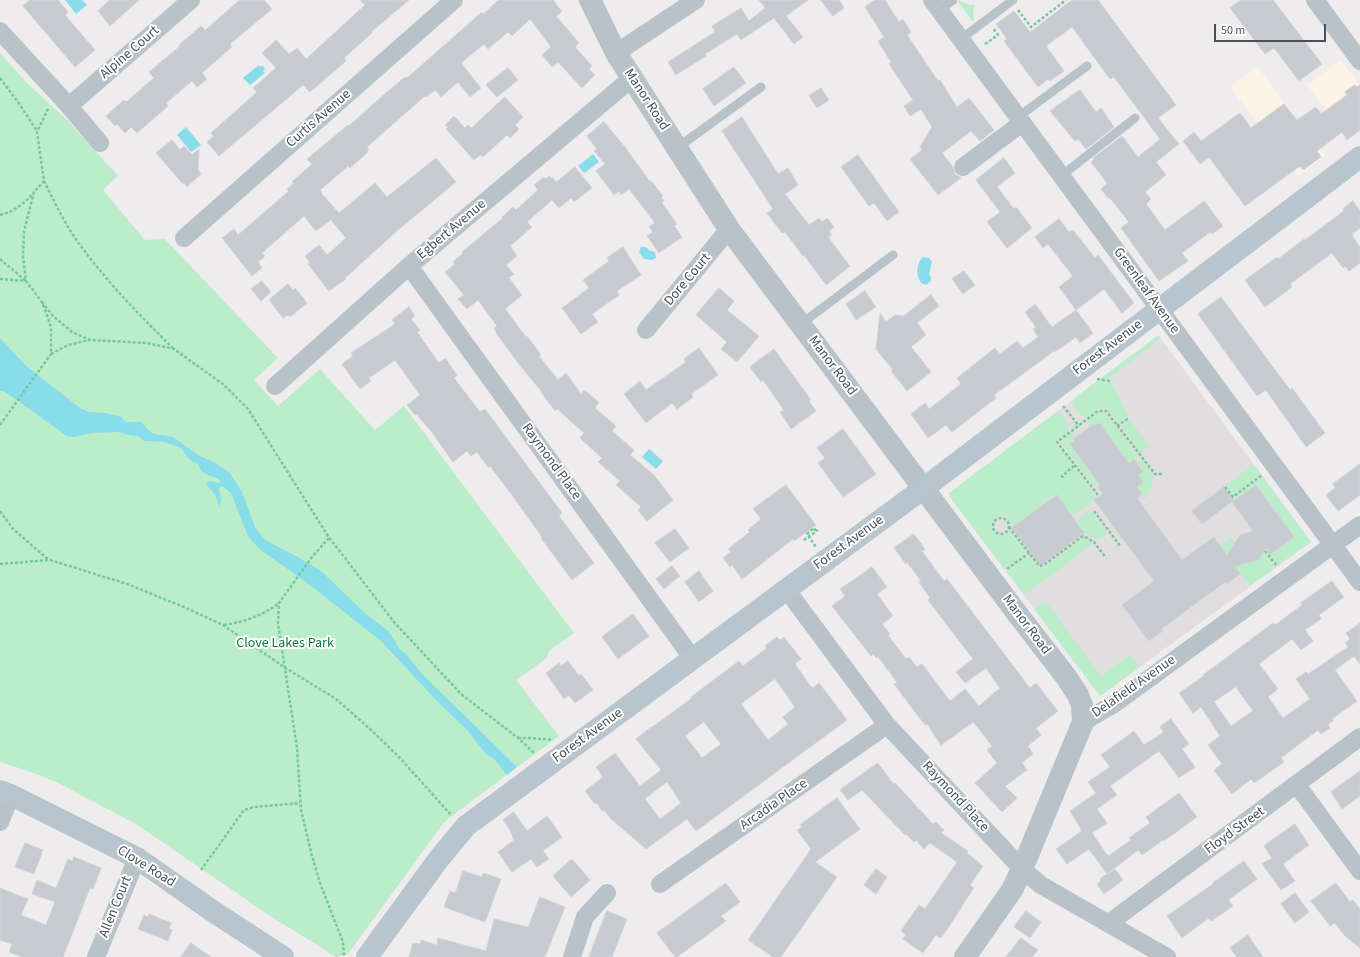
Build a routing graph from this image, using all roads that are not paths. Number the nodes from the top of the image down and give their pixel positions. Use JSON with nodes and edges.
{"nodes":[{"id":1,"x":191,"y":0,"type":"edge"},
{"id":2,"x":454,"y":0,"type":"edge"},
{"id":3,"x":590,"y":0,"type":"edge"},
{"id":4,"x":696,"y":0,"type":"edge"},
{"id":5,"x":1316,"y":0,"type":"edge"},
{"id":6,"x":941,"y":3,"type":"edge"},
{"id":7,"x":1014,"y":3,"type":"edge"},
{"id":8,"x":0,"y":31,"type":"edge"},
{"id":9,"x":960,"y":39,"type":"junction"},
{"id":10,"x":616,"y":53,"type":"junction"},
{"id":11,"x":1360,"y":61,"type":"edge"},
{"id":12,"x":1087,"y":66,"type":"dead end"},
{"id":13,"x":632,"y":78,"type":"junction"},
{"id":14,"x":760,"y":87,"type":"dead end"},
{"id":15,"x":69,"y":106,"type":"junction"},
{"id":16,"x":1135,"y":118,"type":"dead end"},
{"id":17,"x":1020,"y":120,"type":"junction"},
{"id":18,"x":100,"y":143,"type":"dead end"},
{"id":19,"x":677,"y":148,"type":"junction"},
{"id":20,"x":1360,"y":157,"type":"edge"},
{"id":21,"x":963,"y":167,"type":"dead end"},
{"id":22,"x":1061,"y":176,"type":"junction"},
{"id":23,"x":730,"y":229,"type":"junction"},
{"id":24,"x":184,"y":238,"type":"dead end"},
{"id":25,"x":893,"y":255,"type":"dead end"},
{"id":26,"x":409,"y":266,"type":"junction"},
{"id":27,"x":1159,"y":309,"type":"junction"},
{"id":28,"x":801,"y":324,"type":"junction"},
{"id":29,"x":646,"y":330,"type":"dead end"},
{"id":30,"x":275,"y":386,"type":"dead end"},
{"id":31,"x":924,"y":488,"type":"junction"},
{"id":32,"x":1360,"y":525,"type":"edge"},
{"id":33,"x":1333,"y":545,"type":"junction"},
{"id":34,"x":1360,"y":582,"type":"edge"},
{"id":35,"x":786,"y":589,"type":"junction"},
{"id":36,"x":693,"y":658,"type":"junction"},
{"id":37,"x":1083,"y":722,"type":"junction"},
{"id":38,"x":887,"y":725,"type":"junction"},
{"id":39,"x":1360,"y":737,"type":"edge"},
{"id":40,"x":1297,"y":785,"type":"junction"},
{"id":41,"x":5,"y":793,"type":"edge"},
{"id":42,"x":0,"y":822,"type":"edge"},
{"id":43,"x":137,"y":858,"type":"junction"},
{"id":44,"x":1022,"y":869,"type":"junction"},
{"id":45,"x":1360,"y":871,"type":"edge"},
{"id":46,"x":660,"y":884,"type":"dead end"},
{"id":47,"x":607,"y":892,"type":"dead end"},
{"id":48,"x":1109,"y":923,"type":"junction"},
{"id":49,"x":96,"y":957,"type":"edge"},
{"id":50,"x":283,"y":957,"type":"edge"},
{"id":51,"x":367,"y":957,"type":"edge"},
{"id":52,"x":572,"y":957,"type":"edge"},
{"id":53,"x":965,"y":957,"type":"edge"},
{"id":54,"x":1167,"y":957,"type":"edge"}],
"edges":[{"from":1,"to":15,"type":"street","name":"Alpine Court"},
{"from":2,"to":24,"type":"street","name":"Curtis Avenue"},
{"from":3,"to":10,"type":"street","name":"Manor Road"},
{"from":4,"to":10,"type":"street"},
{"from":5,"to":11,"type":"street"},
{"from":6,"to":9,"type":"street","name":"Greenleaf Avenue"},
{"from":7,"to":9,"type":"lane"},
{"from":8,"to":15,"type":"street"},
{"from":9,"to":17,"type":"street","name":"Greenleaf Avenue"},
{"from":10,"to":13,"type":"street","name":"Manor Road"},
{"from":12,"to":17,"type":"lane"},
{"from":13,"to":19,"type":"street","name":"Manor Road"},
{"from":13,"to":26,"type":"street","name":"Egbert Avenue"},
{"from":14,"to":19,"type":"lane"},
{"from":15,"to":18,"type":"street"},
{"from":16,"to":22,"type":"lane"},
{"from":17,"to":21,"type":"street"},
{"from":17,"to":22,"type":"street","name":"Greenleaf Avenue"},
{"from":19,"to":23,"type":"street","name":"Manor Road"},
{"from":20,"to":27,"type":"main road","name":"Forest Avenue"},
{"from":22,"to":27,"type":"street","name":"Greenleaf Avenue"},
{"from":23,"to":28,"type":"street","name":"Manor Road"},
{"from":23,"to":29,"type":"street","name":"Dore Court"},
{"from":25,"to":28,"type":"lane"},
{"from":26,"to":30,"type":"street","name":"Egbert Avenue"},
{"from":26,"to":36,"type":"street","name":"Raymond Place"},
{"from":27,"to":31,"type":"main road","name":"Forest Avenue"},
{"from":27,"to":33,"type":"street","name":"Greenleaf Avenue"},
{"from":28,"to":31,"type":"street","name":"Manor Road"},
{"from":31,"to":35,"type":"main road","name":"Forest Avenue"},
{"from":31,"to":37,"type":"street","name":"Manor Road"},
{"from":32,"to":33,"type":"street","name":"Delafield Avenue"},
{"from":33,"to":34,"type":"street","name":"Greenleaf Avenue"},
{"from":33,"to":37,"type":"street","name":"Delafield Avenue"},
{"from":35,"to":36,"type":"main road","name":"Forest Avenue"},
{"from":35,"to":38,"type":"street","name":"Raymond Place"},
{"from":36,"to":51,"type":"main road","name":"Forest Avenue"},
{"from":37,"to":44,"type":"street","name":"Delafield Avenue"},
{"from":38,"to":44,"type":"street","name":"Raymond Place"},
{"from":38,"to":46,"type":"street","name":"Arcadia Place"},
{"from":39,"to":40,"type":"street","name":"Floyd Street"},
{"from":40,"to":45,"type":"street"},
{"from":40,"to":48,"type":"street","name":"Floyd Street"},
{"from":41,"to":42,"type":"street"},
{"from":41,"to":43,"type":"main road","name":"Clove Road"},
{"from":43,"to":49,"type":"street","name":"Allen Court"},
{"from":43,"to":50,"type":"main road","name":"Clove Road"},
{"from":44,"to":48,"type":"street","name":"Raymond Place"},
{"from":44,"to":53,"type":"street","name":"Delafield Avenue"},
{"from":47,"to":52,"type":"street"},
{"from":48,"to":54,"type":"street","name":"Raymond Place"}]}
